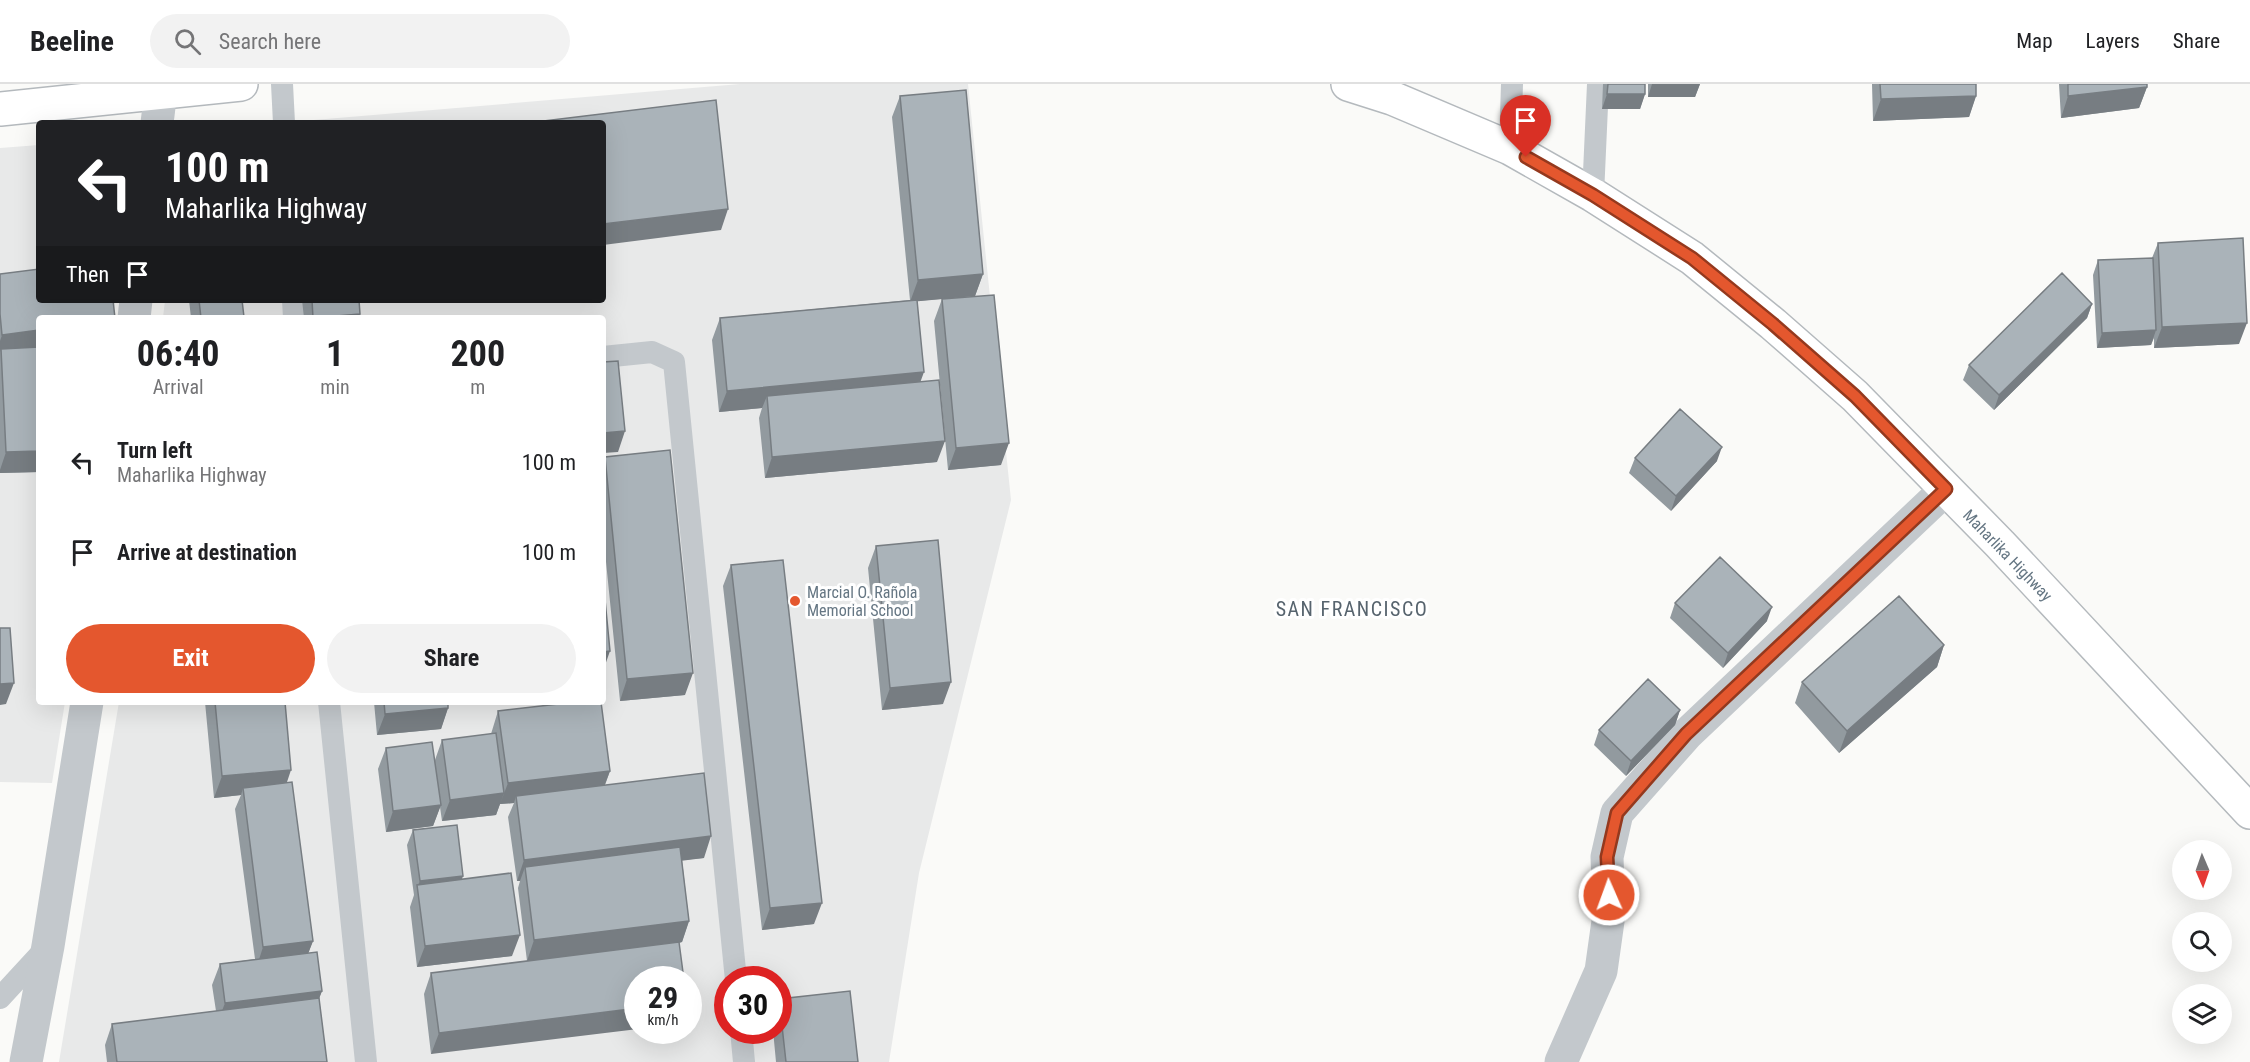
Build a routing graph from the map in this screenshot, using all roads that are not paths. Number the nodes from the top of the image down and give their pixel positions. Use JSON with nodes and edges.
{"nodes":[{"id":1,"x":241,"y":84,"type":"edge"},
{"id":2,"x":282,"y":84,"type":"edge"},
{"id":3,"x":1348,"y":84,"type":"edge"},
{"id":4,"x":1512,"y":84,"type":"edge"},
{"id":5,"x":1598,"y":84,"type":"edge"},
{"id":6,"x":159,"y":107,"type":"edge"},
{"id":7,"x":0,"y":109,"type":"edge"},
{"id":8,"x":284,"y":120,"type":"edge"},
{"id":9,"x":1510,"y":148,"type":"junction"},
{"id":10,"x":1593,"y":195,"type":"junction"},
{"id":11,"x":606,"y":357,"type":"edge"},
{"id":12,"x":1946,"y":489,"type":"junction"},
{"id":13,"x":87,"y":705,"type":"edge"},
{"id":14,"x":329,"y":705,"type":"edge"},
{"id":15,"x":2250,"y":812,"type":"edge"},
{"id":16,"x":48,"y":946,"type":"junction"},
{"id":17,"x":734,"y":966,"type":"edge"},
{"id":18,"x":0,"y":998,"type":"edge"},
{"id":19,"x":742,"y":1044,"type":"edge"},
{"id":20,"x":26,"y":1062,"type":"edge"},
{"id":21,"x":366,"y":1062,"type":"edge"},
{"id":22,"x":744,"y":1062,"type":"edge"},
{"id":23,"x":1561,"y":1062,"type":"edge"}],
"edges":[{"from":1,"to":6,"type":"highway"},
{"from":2,"to":8,"type":"lane"},
{"from":3,"to":9,"type":"highway","name":"Maharlika Highway"},
{"from":4,"to":9,"type":"lane"},
{"from":5,"to":10,"type":"lane"},
{"from":6,"to":7,"type":"highway"},
{"from":9,"to":10,"type":"highway","name":"Maharlika Highway"},
{"from":10,"to":12,"type":"highway","name":"Maharlika Highway"},
{"from":11,"to":17,"type":"lane"},
{"from":12,"to":15,"type":"highway","name":"Maharlika Highway"},
{"from":12,"to":23,"type":"street"},
{"from":13,"to":16,"type":"street"},
{"from":14,"to":21,"type":"lane"},
{"from":16,"to":18,"type":"lane"},
{"from":16,"to":20,"type":"street"},
{"from":19,"to":22,"type":"lane"}]}
